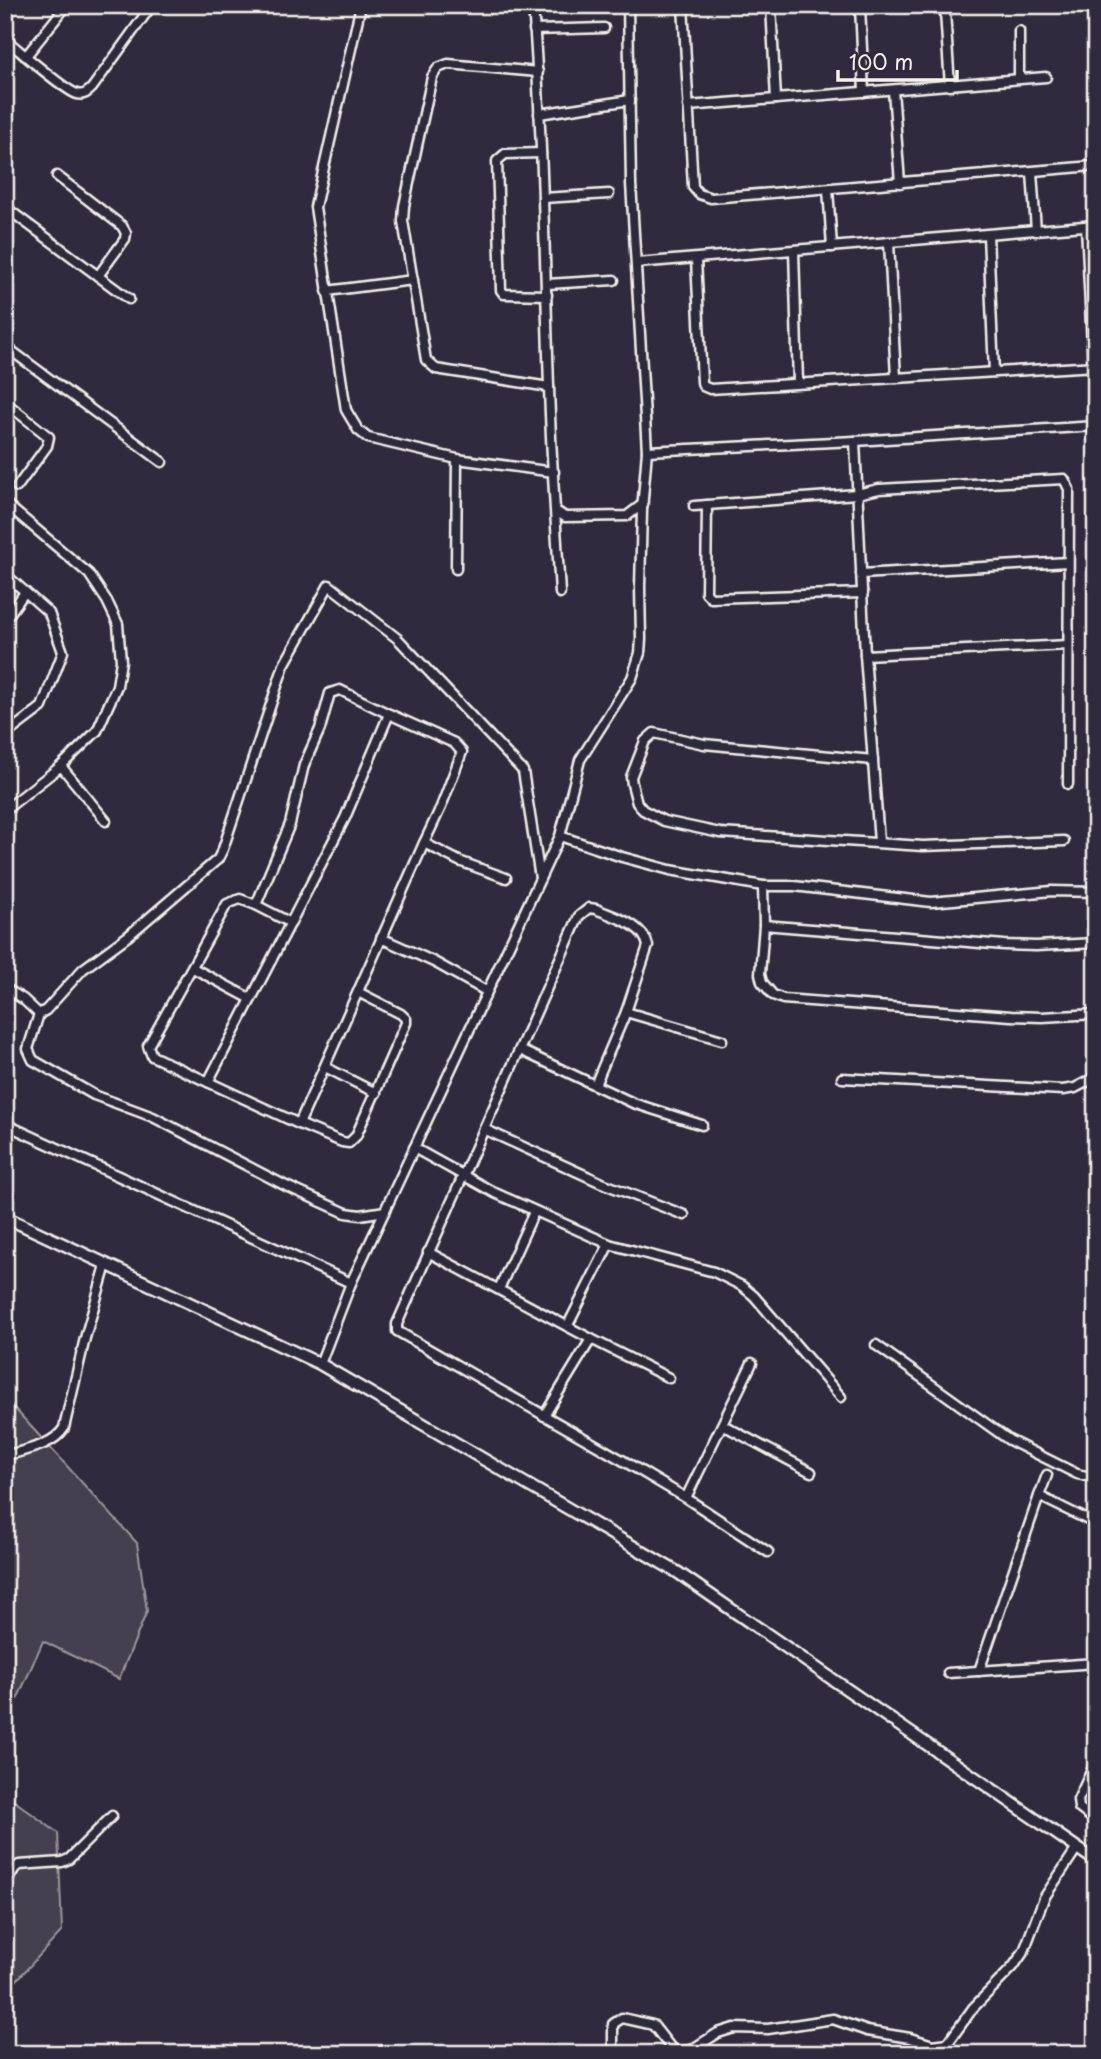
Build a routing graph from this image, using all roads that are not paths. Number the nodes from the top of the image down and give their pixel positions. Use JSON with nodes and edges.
{"nodes":[{"id":1,"x":67,"y":5,"type":"edge"},
{"id":2,"x":152,"y":5,"type":"edge"},
{"id":3,"x":360,"y":5,"type":"edge"},
{"id":4,"x":533,"y":5,"type":"edge"},
{"id":5,"x":628,"y":5,"type":"edge"},
{"id":6,"x":683,"y":5,"type":"edge"},
{"id":7,"x":771,"y":6,"type":"edge"},
{"id":8,"x":860,"y":6,"type":"edge"},
{"id":9,"x":945,"y":12,"type":"dead end"},
{"id":10,"x":604,"y":28,"type":"dead end"},
{"id":11,"x":534,"y":30,"type":"junction"},
{"id":12,"x":1018,"y":31,"type":"dead end"},
{"id":13,"x":5,"y":39,"type":"edge"},
{"id":14,"x":26,"y":56,"type":"junction"},
{"id":15,"x":538,"y":72,"type":"junction"},
{"id":16,"x":1046,"y":77,"type":"dead end"},
{"id":17,"x":1019,"y":79,"type":"junction"},
{"id":18,"x":950,"y":86,"type":"junction"},
{"id":19,"x":893,"y":90,"type":"junction"},
{"id":20,"x":864,"y":92,"type":"junction"},
{"id":21,"x":776,"y":99,"type":"junction"},
{"id":22,"x":629,"y":100,"type":"junction"},
{"id":23,"x":688,"y":106,"type":"junction"},
{"id":24,"x":540,"y":114,"type":"junction"},
{"id":25,"x":541,"y":153,"type":"junction"},
{"id":26,"x":1093,"y":166,"type":"dead end"},
{"id":27,"x":1032,"y":172,"type":"junction"},
{"id":28,"x":57,"y":176,"type":"dead end"},
{"id":29,"x":900,"y":183,"type":"junction"},
{"id":30,"x":828,"y":189,"type":"junction"},
{"id":31,"x":608,"y":194,"type":"dead end"},
{"id":32,"x":543,"y":198,"type":"junction"},
{"id":33,"x":5,"y":207,"type":"edge"},
{"id":34,"x":1096,"y":225,"type":"edge"},
{"id":35,"x":1086,"y":226,"type":"junction"},
{"id":36,"x":1036,"y":231,"type":"junction"},
{"id":37,"x":988,"y":235,"type":"junction"},
{"id":38,"x":888,"y":242,"type":"junction"},
{"id":39,"x":832,"y":247,"type":"junction"},
{"id":40,"x":794,"y":251,"type":"junction"},
{"id":41,"x":696,"y":258,"type":"junction"},
{"id":42,"x":637,"y":263,"type":"junction"},
{"id":43,"x":98,"y":276,"type":"junction"},
{"id":44,"x":413,"y":280,"type":"junction"},
{"id":45,"x":614,"y":280,"type":"dead end"},
{"id":46,"x":1092,"y":280,"type":"edge"},
{"id":47,"x":547,"y":284,"type":"junction"},
{"id":48,"x":327,"y":291,"type":"junction"},
{"id":49,"x":547,"y":295,"type":"junction"},
{"id":50,"x":129,"y":299,"type":"dead end"},
{"id":51,"x":5,"y":346,"type":"edge"},
{"id":52,"x":1094,"y":366,"type":"edge"},
{"id":53,"x":994,"y":372,"type":"junction"},
{"id":54,"x":896,"y":378,"type":"junction"},
{"id":55,"x":798,"y":383,"type":"junction"},
{"id":56,"x":549,"y":387,"type":"junction"},
{"id":57,"x":6,"y":404,"type":"edge"},
{"id":58,"x":1096,"y":426,"type":"edge"},
{"id":59,"x":855,"y":441,"type":"junction"},
{"id":60,"x":648,"y":451,"type":"junction"},
{"id":61,"x":457,"y":459,"type":"junction"},
{"id":62,"x":162,"y":463,"type":"dead end"},
{"id":63,"x":554,"y":472,"type":"junction"},
{"id":64,"x":17,"y":487,"type":"dead end"},
{"id":65,"x":857,"y":494,"type":"junction"},
{"id":66,"x":5,"y":503,"type":"edge"},
{"id":67,"x":643,"y":504,"type":"junction"},
{"id":68,"x":707,"y":505,"type":"junction"},
{"id":69,"x":694,"y":506,"type":"dead end"},
{"id":70,"x":556,"y":511,"type":"junction"},
{"id":71,"x":1068,"y":562,"type":"junction"},
{"id":72,"x":456,"y":569,"type":"dead end"},
{"id":73,"x":5,"y":574,"type":"edge"},
{"id":74,"x":861,"y":574,"type":"junction"},
{"id":75,"x":25,"y":592,"type":"junction"},
{"id":76,"x":560,"y":593,"type":"dead end"},
{"id":77,"x":863,"y":593,"type":"junction"},
{"id":78,"x":5,"y":620,"type":"edge"},
{"id":79,"x":1068,"y":645,"type":"junction"},
{"id":80,"x":865,"y":655,"type":"junction"},
{"id":81,"x":389,"y":714,"type":"junction"},
{"id":82,"x":5,"y":735,"type":"edge"},
{"id":83,"x":873,"y":760,"type":"junction"},
{"id":84,"x":61,"y":766,"type":"junction"},
{"id":85,"x":1069,"y":784,"type":"dead end"},
{"id":86,"x":5,"y":810,"type":"edge"},
{"id":87,"x":106,"y":821,"type":"dead end"},
{"id":88,"x":560,"y":836,"type":"junction"},
{"id":89,"x":1064,"y":841,"type":"dead end"},
{"id":90,"x":879,"y":842,"type":"junction"},
{"id":91,"x":424,"y":843,"type":"junction"},
{"id":92,"x":506,"y":878,"type":"dead end"},
{"id":93,"x":540,"y":878,"type":"junction"},
{"id":94,"x":763,"y":886,"type":"junction"},
{"id":95,"x":1096,"y":892,"type":"edge"},
{"id":96,"x":256,"y":905,"type":"junction"},
{"id":97,"x":291,"y":923,"type":"junction"},
{"id":98,"x":764,"y":925,"type":"junction"},
{"id":99,"x":381,"y":938,"type":"junction"},
{"id":100,"x":1096,"y":943,"type":"edge"},
{"id":101,"x":193,"y":968,"type":"junction"},
{"id":102,"x":5,"y":988,"type":"edge"},
{"id":103,"x":486,"y":991,"type":"junction"},
{"id":104,"x":358,"y":992,"type":"junction"},
{"id":105,"x":251,"y":999,"type":"junction"},
{"id":106,"x":626,"y":1012,"type":"junction"},
{"id":107,"x":39,"y":1014,"type":"junction"},
{"id":108,"x":1096,"y":1014,"type":"edge"},
{"id":109,"x":722,"y":1040,"type":"dead end"},
{"id":110,"x":520,"y":1050,"type":"junction"},
{"id":111,"x":325,"y":1067,"type":"junction"},
{"id":112,"x":1096,"y":1077,"type":"edge"},
{"id":113,"x":842,"y":1078,"type":"dead end"},
{"id":114,"x":208,"y":1082,"type":"junction"},
{"id":115,"x":595,"y":1085,"type":"junction"},
{"id":116,"x":376,"y":1093,"type":"junction"},
{"id":117,"x":5,"y":1124,"type":"edge"},
{"id":118,"x":299,"y":1124,"type":"junction"},
{"id":119,"x":702,"y":1125,"type":"dead end"},
{"id":120,"x":484,"y":1129,"type":"junction"},
{"id":121,"x":414,"y":1148,"type":"junction"},
{"id":122,"x":462,"y":1176,"type":"junction"},
{"id":123,"x":385,"y":1211,"type":"junction"},
{"id":124,"x":534,"y":1212,"type":"junction"},
{"id":125,"x":684,"y":1214,"type":"dead end"},
{"id":126,"x":5,"y":1217,"type":"edge"},
{"id":127,"x":609,"y":1244,"type":"junction"},
{"id":128,"x":428,"y":1252,"type":"junction"},
{"id":129,"x":106,"y":1265,"type":"junction"},
{"id":130,"x":351,"y":1283,"type":"junction"},
{"id":131,"x":499,"y":1289,"type":"junction"},
{"id":132,"x":568,"y":1325,"type":"junction"},
{"id":133,"x":591,"y":1339,"type":"junction"},
{"id":134,"x":876,"y":1345,"type":"dead end"},
{"id":135,"x":752,"y":1363,"type":"dead end"},
{"id":136,"x":320,"y":1364,"type":"junction"},
{"id":137,"x":669,"y":1378,"type":"dead end"},
{"id":138,"x":841,"y":1396,"type":"dead end"},
{"id":139,"x":544,"y":1416,"type":"junction"},
{"id":140,"x":723,"y":1425,"type":"junction"},
{"id":141,"x":5,"y":1456,"type":"edge"},
{"id":142,"x":811,"y":1472,"type":"dead end"},
{"id":143,"x":1047,"y":1475,"type":"dead end"},
{"id":144,"x":1096,"y":1478,"type":"edge"},
{"id":145,"x":1039,"y":1496,"type":"junction"},
{"id":146,"x":686,"y":1498,"type":"junction"},
{"id":147,"x":1096,"y":1524,"type":"edge"},
{"id":148,"x":768,"y":1552,"type":"dead end"},
{"id":149,"x":1096,"y":1663,"type":"edge"},
{"id":150,"x":979,"y":1671,"type":"junction"},
{"id":151,"x":948,"y":1673,"type":"dead end"},
{"id":152,"x":1096,"y":1761,"type":"edge"},
{"id":153,"x":113,"y":1816,"type":"dead end"},
{"id":154,"x":1096,"y":1821,"type":"edge"},
{"id":155,"x":1077,"y":1848,"type":"junction"},
{"id":156,"x":1096,"y":1861,"type":"edge"},
{"id":157,"x":5,"y":1884,"type":"edge"},
{"id":158,"x":613,"y":2054,"type":"edge"}],
"edges":[{"from":1,"to":14,"type":"street"},
{"from":2,"to":14,"type":"street"},
{"from":3,"to":48,"type":"street"},
{"from":4,"to":11,"type":"street"},
{"from":5,"to":22,"type":"street"},
{"from":6,"to":23,"type":"street"},
{"from":7,"to":21,"type":"street"},
{"from":8,"to":20,"type":"street"},
{"from":9,"to":18,"type":"street"},
{"from":10,"to":11,"type":"street"},
{"from":11,"to":15,"type":"street"},
{"from":12,"to":17,"type":"street"},
{"from":13,"to":14,"type":"street"},
{"from":15,"to":24,"type":"street"},
{"from":15,"to":44,"type":"street"},
{"from":16,"to":17,"type":"street"},
{"from":17,"to":18,"type":"street"},
{"from":18,"to":19,"type":"street"},
{"from":19,"to":20,"type":"street"},
{"from":19,"to":29,"type":"street"},
{"from":20,"to":21,"type":"street"},
{"from":21,"to":23,"type":"street"},
{"from":22,"to":24,"type":"street"},
{"from":22,"to":42,"type":"street"},
{"from":23,"to":30,"type":"street"},
{"from":24,"to":25,"type":"street"},
{"from":25,"to":32,"type":"street"},
{"from":25,"to":49,"type":"street"},
{"from":26,"to":27,"type":"street"},
{"from":27,"to":29,"type":"street"},
{"from":27,"to":36,"type":"street"},
{"from":28,"to":43,"type":"street"},
{"from":29,"to":30,"type":"street"},
{"from":30,"to":39,"type":"street"},
{"from":31,"to":32,"type":"street"},
{"from":32,"to":47,"type":"street"},
{"from":33,"to":43,"type":"street"},
{"from":34,"to":35,"type":"street"},
{"from":35,"to":36,"type":"street"},
{"from":35,"to":46,"type":"street"},
{"from":36,"to":37,"type":"street"},
{"from":37,"to":38,"type":"street"},
{"from":37,"to":53,"type":"street"},
{"from":38,"to":39,"type":"street"},
{"from":38,"to":54,"type":"street"},
{"from":39,"to":40,"type":"street"},
{"from":40,"to":41,"type":"street"},
{"from":40,"to":55,"type":"street"},
{"from":41,"to":42,"type":"street"},
{"from":41,"to":55,"type":"street"},
{"from":42,"to":60,"type":"street"},
{"from":43,"to":50,"type":"street"},
{"from":44,"to":48,"type":"street"},
{"from":44,"to":56,"type":"street"},
{"from":45,"to":47,"type":"street"},
{"from":46,"to":52,"type":"street"},
{"from":47,"to":49,"type":"street"},
{"from":48,"to":61,"type":"street"},
{"from":49,"to":56,"type":"street"},
{"from":51,"to":62,"type":"street"},
{"from":52,"to":53,"type":"street"},
{"from":53,"to":54,"type":"street"},
{"from":54,"to":55,"type":"street"},
{"from":56,"to":63,"type":"street"},
{"from":57,"to":64,"type":"street"},
{"from":58,"to":59,"type":"street"},
{"from":59,"to":60,"type":"street"},
{"from":59,"to":65,"type":"street"},
{"from":60,"to":67,"type":"street"},
{"from":61,"to":63,"type":"street"},
{"from":61,"to":72,"type":"street"},
{"from":63,"to":70,"type":"street"},
{"from":65,"to":68,"type":"street"},
{"from":65,"to":71,"type":"street"},
{"from":65,"to":74,"type":"street"},
{"from":66,"to":84,"type":"street"},
{"from":67,"to":70,"type":"street"},
{"from":67,"to":88,"type":"street"},
{"from":68,"to":69,"type":"street"},
{"from":68,"to":77,"type":"street"},
{"from":70,"to":76,"type":"street"},
{"from":71,"to":74,"type":"street"},
{"from":71,"to":79,"type":"street"},
{"from":73,"to":75,"type":"street"},
{"from":74,"to":77,"type":"street"},
{"from":75,"to":78,"type":"street"},
{"from":75,"to":82,"type":"street"},
{"from":77,"to":80,"type":"street"},
{"from":79,"to":80,"type":"street"},
{"from":79,"to":85,"type":"street"},
{"from":80,"to":83,"type":"street"},
{"from":81,"to":91,"type":"street"},
{"from":81,"to":96,"type":"street"},
{"from":81,"to":97,"type":"street"},
{"from":83,"to":90,"type":"street"},
{"from":83,"to":90,"type":"street"},
{"from":84,"to":86,"type":"street"},
{"from":84,"to":87,"type":"street"},
{"from":88,"to":93,"type":"street"},
{"from":88,"to":94,"type":"street"},
{"from":89,"to":90,"type":"street"},
{"from":91,"to":92,"type":"street"},
{"from":91,"to":99,"type":"street"},
{"from":93,"to":103,"type":"street"},
{"from":93,"to":107,"type":"street"},
{"from":94,"to":95,"type":"street"},
{"from":94,"to":98,"type":"street"},
{"from":96,"to":97,"type":"street"},
{"from":96,"to":101,"type":"street"},
{"from":97,"to":105,"type":"street"},
{"from":98,"to":100,"type":"street"},
{"from":98,"to":108,"type":"street"},
{"from":99,"to":103,"type":"street"},
{"from":99,"to":104,"type":"street"},
{"from":101,"to":105,"type":"street"},
{"from":101,"to":114,"type":"street"},
{"from":102,"to":107,"type":"street"},
{"from":103,"to":121,"type":"street"},
{"from":104,"to":111,"type":"street"},
{"from":104,"to":116,"type":"street"},
{"from":105,"to":114,"type":"street"},
{"from":106,"to":109,"type":"street"},
{"from":106,"to":110,"type":"street"},
{"from":106,"to":115,"type":"street"},
{"from":107,"to":123,"type":"street"},
{"from":110,"to":115,"type":"street"},
{"from":110,"to":120,"type":"street"},
{"from":111,"to":116,"type":"street"},
{"from":111,"to":118,"type":"street"},
{"from":112,"to":113,"type":"street"},
{"from":114,"to":118,"type":"street"},
{"from":115,"to":119,"type":"street"},
{"from":116,"to":118,"type":"street"},
{"from":117,"to":130,"type":"street"},
{"from":120,"to":122,"type":"street"},
{"from":120,"to":125,"type":"street"},
{"from":121,"to":122,"type":"street"},
{"from":121,"to":123,"type":"street"},
{"from":122,"to":124,"type":"street"},
{"from":122,"to":128,"type":"street"},
{"from":123,"to":130,"type":"street"},
{"from":124,"to":127,"type":"street"},
{"from":124,"to":131,"type":"street"},
{"from":126,"to":129,"type":"main road"},
{"from":127,"to":132,"type":"street"},
{"from":127,"to":138,"type":"street"},
{"from":128,"to":131,"type":"street"},
{"from":128,"to":139,"type":"street"},
{"from":129,"to":136,"type":"main road"},
{"from":129,"to":141,"type":"street"},
{"from":130,"to":136,"type":"street"},
{"from":131,"to":132,"type":"street"},
{"from":132,"to":133,"type":"street"},
{"from":133,"to":137,"type":"street"},
{"from":133,"to":139,"type":"street"},
{"from":134,"to":144,"type":"street"},
{"from":135,"to":140,"type":"street"},
{"from":136,"to":155,"type":"main road"},
{"from":139,"to":146,"type":"street"},
{"from":140,"to":142,"type":"street"},
{"from":140,"to":146,"type":"street"},
{"from":143,"to":145,"type":"street"},
{"from":145,"to":147,"type":"street"},
{"from":145,"to":150,"type":"street"},
{"from":146,"to":148,"type":"street"},
{"from":149,"to":150,"type":"street"},
{"from":150,"to":151,"type":"street"},
{"from":152,"to":154,"type":"street"},
{"from":153,"to":157,"type":"street"},
{"from":155,"to":156,"type":"main road"},
{"from":155,"to":158,"type":"street"}]}
